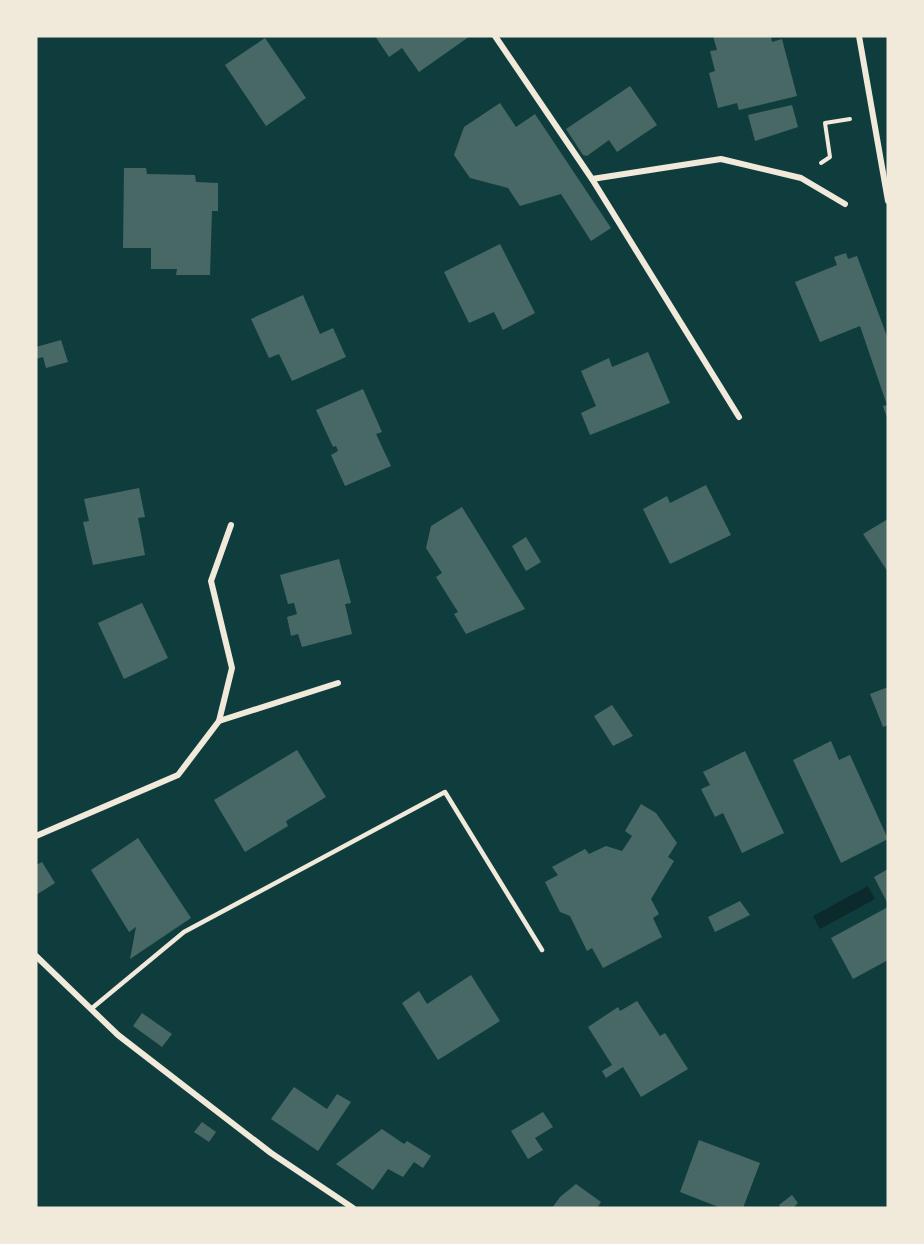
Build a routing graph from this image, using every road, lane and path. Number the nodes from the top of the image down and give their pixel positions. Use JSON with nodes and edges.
{"nodes":[{"id":1,"x":495,"y":36,"type":"edge"},
{"id":2,"x":859,"y":36,"type":"edge"},
{"id":3,"x":872,"y":115,"type":"junction"},
{"id":4,"x":801,"y":178,"type":"junction"},
{"id":5,"x":592,"y":179,"type":"junction"},
{"id":6,"x":888,"y":201,"type":"edge"},
{"id":7,"x":845,"y":204,"type":"dead end"},
{"id":8,"x":740,"y":417,"type":"dead end"},
{"id":9,"x":231,"y":525,"type":"dead end"},
{"id":10,"x":338,"y":683,"type":"dead end"},
{"id":11,"x":219,"y":721,"type":"junction"},
{"id":12,"x":36,"y":836,"type":"edge"},
{"id":13,"x":542,"y":950,"type":"dead end"},
{"id":14,"x":36,"y":956,"type":"edge"},
{"id":15,"x":91,"y":1009,"type":"junction"},
{"id":16,"x":353,"y":1208,"type":"edge"}],
"edges":[{"from":1,"to":5,"type":"street"},
{"from":2,"to":3,"type":"street"},
{"from":3,"to":4,"type":"path"},
{"from":3,"to":6,"type":"street"},
{"from":4,"to":5,"type":"street"},
{"from":4,"to":7,"type":"street"},
{"from":5,"to":8,"type":"street"},
{"from":9,"to":11,"type":"street"},
{"from":10,"to":11,"type":"street"},
{"from":11,"to":12,"type":"street"},
{"from":13,"to":15,"type":"lane"},
{"from":14,"to":15,"type":"street"},
{"from":15,"to":16,"type":"street"}]}
